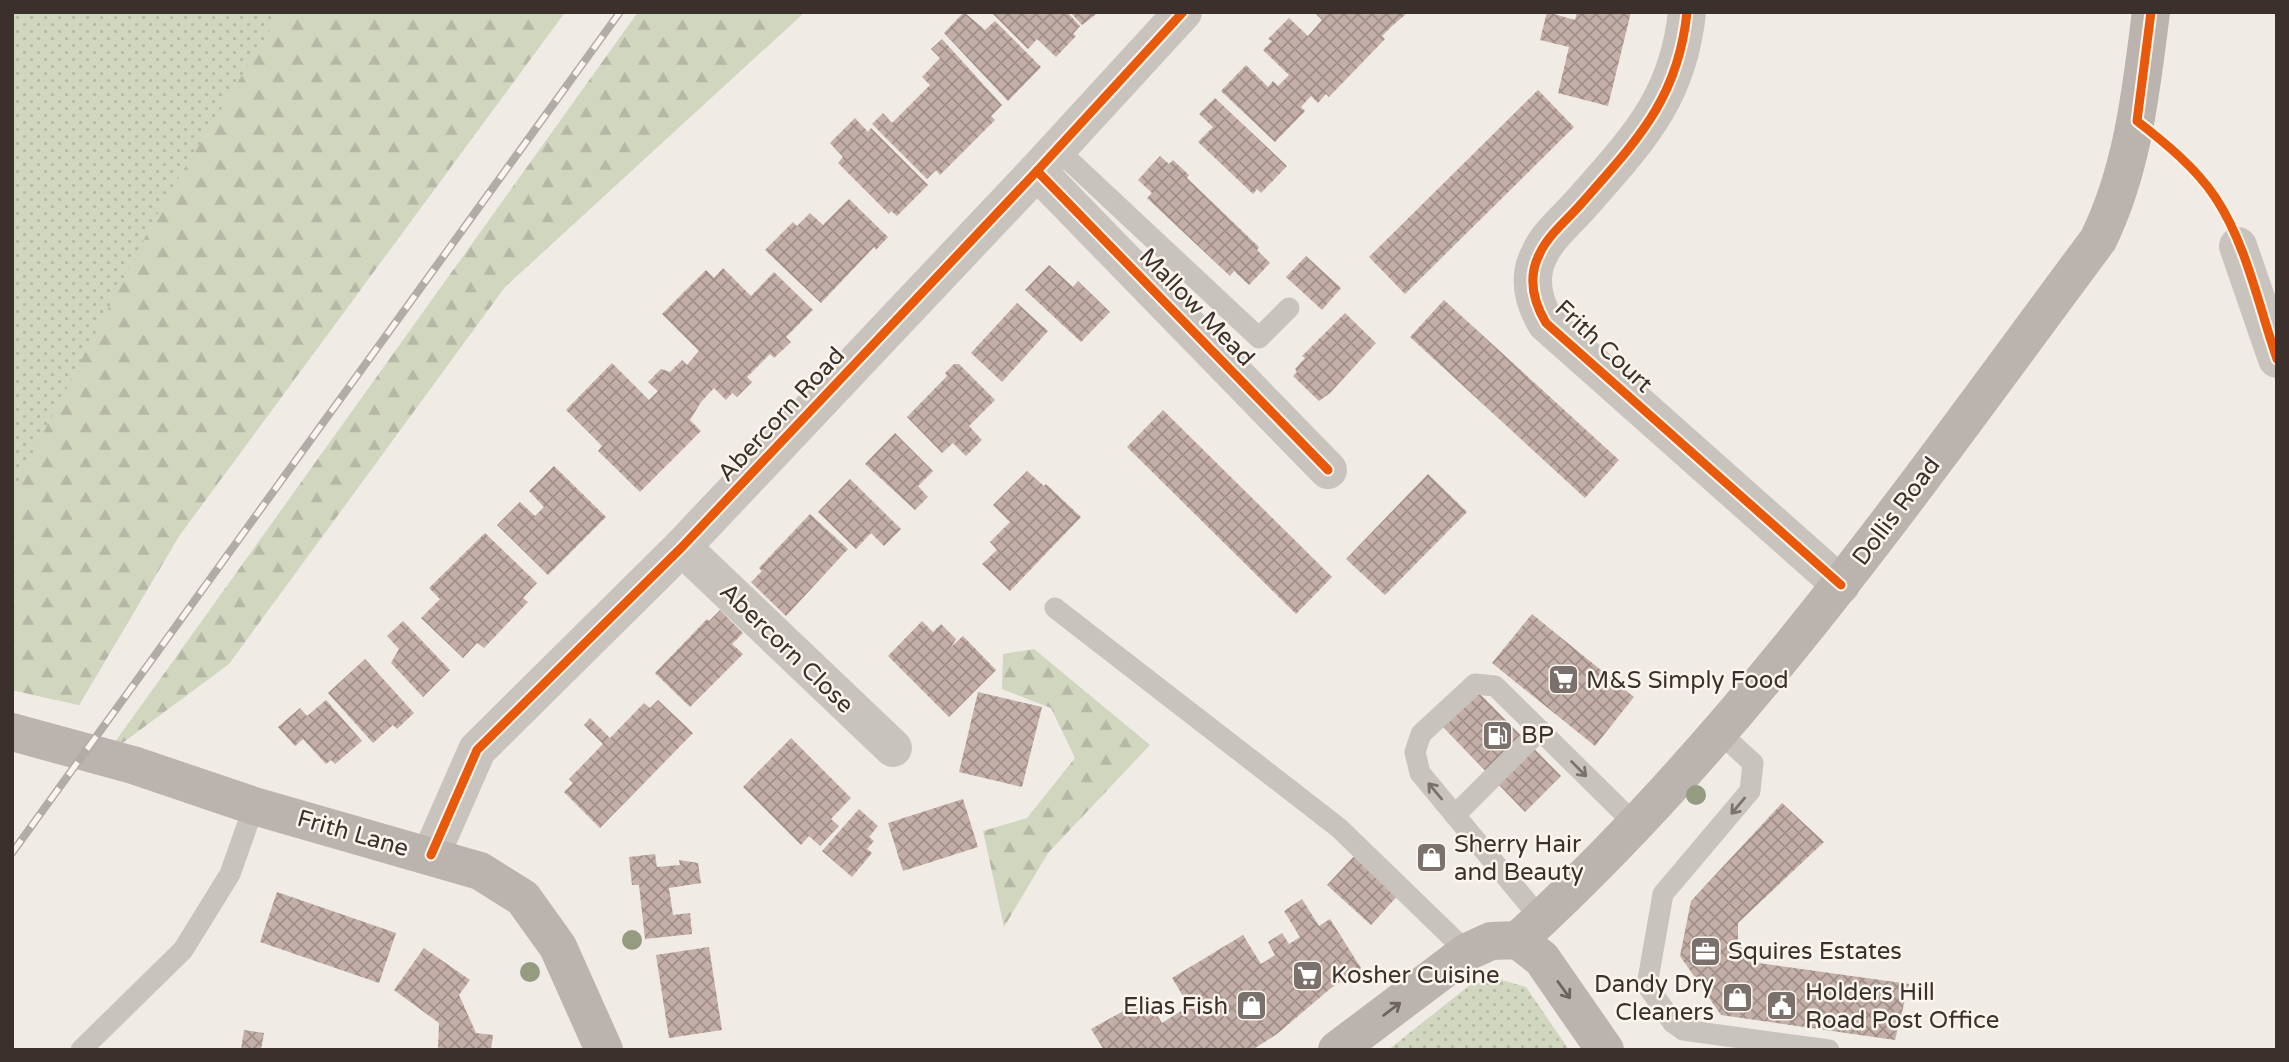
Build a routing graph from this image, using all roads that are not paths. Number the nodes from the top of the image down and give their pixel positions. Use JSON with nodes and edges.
{"nodes":[{"id":1,"x":1183,"y":12,"type":"edge"},
{"id":2,"x":1687,"y":12,"type":"edge"},
{"id":3,"x":2151,"y":12,"type":"edge"},
{"id":4,"x":1047,"y":160,"type":"junction"},
{"id":5,"x":2238,"y":246,"type":"dead end"},
{"id":6,"x":1289,"y":307,"type":"dead end"},
{"id":7,"x":2277,"y":359,"type":"edge"},
{"id":8,"x":1328,"y":470,"type":"dead end"},
{"id":9,"x":682,"y":547,"type":"junction"},
{"id":10,"x":1841,"y":585,"type":"junction"},
{"id":11,"x":1055,"y":608,"type":"dead end"},
{"id":12,"x":1540,"y":730,"type":"junction"},
{"id":13,"x":12,"y":732,"type":"edge"},
{"id":14,"x":1719,"y":732,"type":"junction"},
{"id":15,"x":892,"y":748,"type":"dead end"},
{"id":16,"x":254,"y":806,"type":"junction"},
{"id":17,"x":1455,"y":815,"type":"junction"},
{"id":18,"x":1635,"y":824,"type":"junction"},
{"id":19,"x":431,"y":855,"type":"junction"},
{"id":20,"x":1530,"y":929,"type":"junction"},
{"id":21,"x":1467,"y":952,"type":"junction"},
{"id":22,"x":81,"y":1050,"type":"edge"},
{"id":23,"x":604,"y":1050,"type":"edge"},
{"id":24,"x":1337,"y":1050,"type":"edge"},
{"id":25,"x":1605,"y":1050,"type":"edge"},
{"id":26,"x":1829,"y":1050,"type":"edge"}],
"edges":[{"from":1,"to":4,"type":"street","name":"Abercorn Road"},
{"from":2,"to":10,"type":"street","name":"Frith Court"},
{"from":3,"to":10,"type":"main road","name":"Dollis Road"},
{"from":4,"to":6,"type":"lane"},
{"from":4,"to":8,"type":"street","name":"Mallow Mead"},
{"from":4,"to":9,"type":"street","name":"Abercorn Road"},
{"from":5,"to":7,"type":"street"},
{"from":9,"to":15,"type":"street","name":"Abercorn Close"},
{"from":9,"to":19,"type":"street","name":"Abercorn Road"},
{"from":10,"to":14,"type":"main road","name":"Dollis Road"},
{"from":11,"to":21,"type":"lane"},
{"from":12,"to":17,"type":"lane"},
{"from":17,"to":12,"type":"lane","one_way":true},
{"from":12,"to":18,"type":"lane","one_way":true},
{"from":13,"to":16,"type":"main road","name":"Frith Lane"},
{"from":14,"to":18,"type":"main road","name":"Dollis Road"},
{"from":14,"to":26,"type":"lane","one_way":true},
{"from":16,"to":19,"type":"main road","name":"Frith Lane"},
{"from":16,"to":22,"type":"lane"},
{"from":17,"to":20,"type":"lane"},
{"from":18,"to":20,"type":"main road","name":"Dollis Road"},
{"from":19,"to":23,"type":"main road","name":"Frith Lane"},
{"from":20,"to":21,"type":"main road"},
{"from":20,"to":25,"type":"main road","one_way":true},
{"from":24,"to":21,"type":"main road","one_way":true}]}
